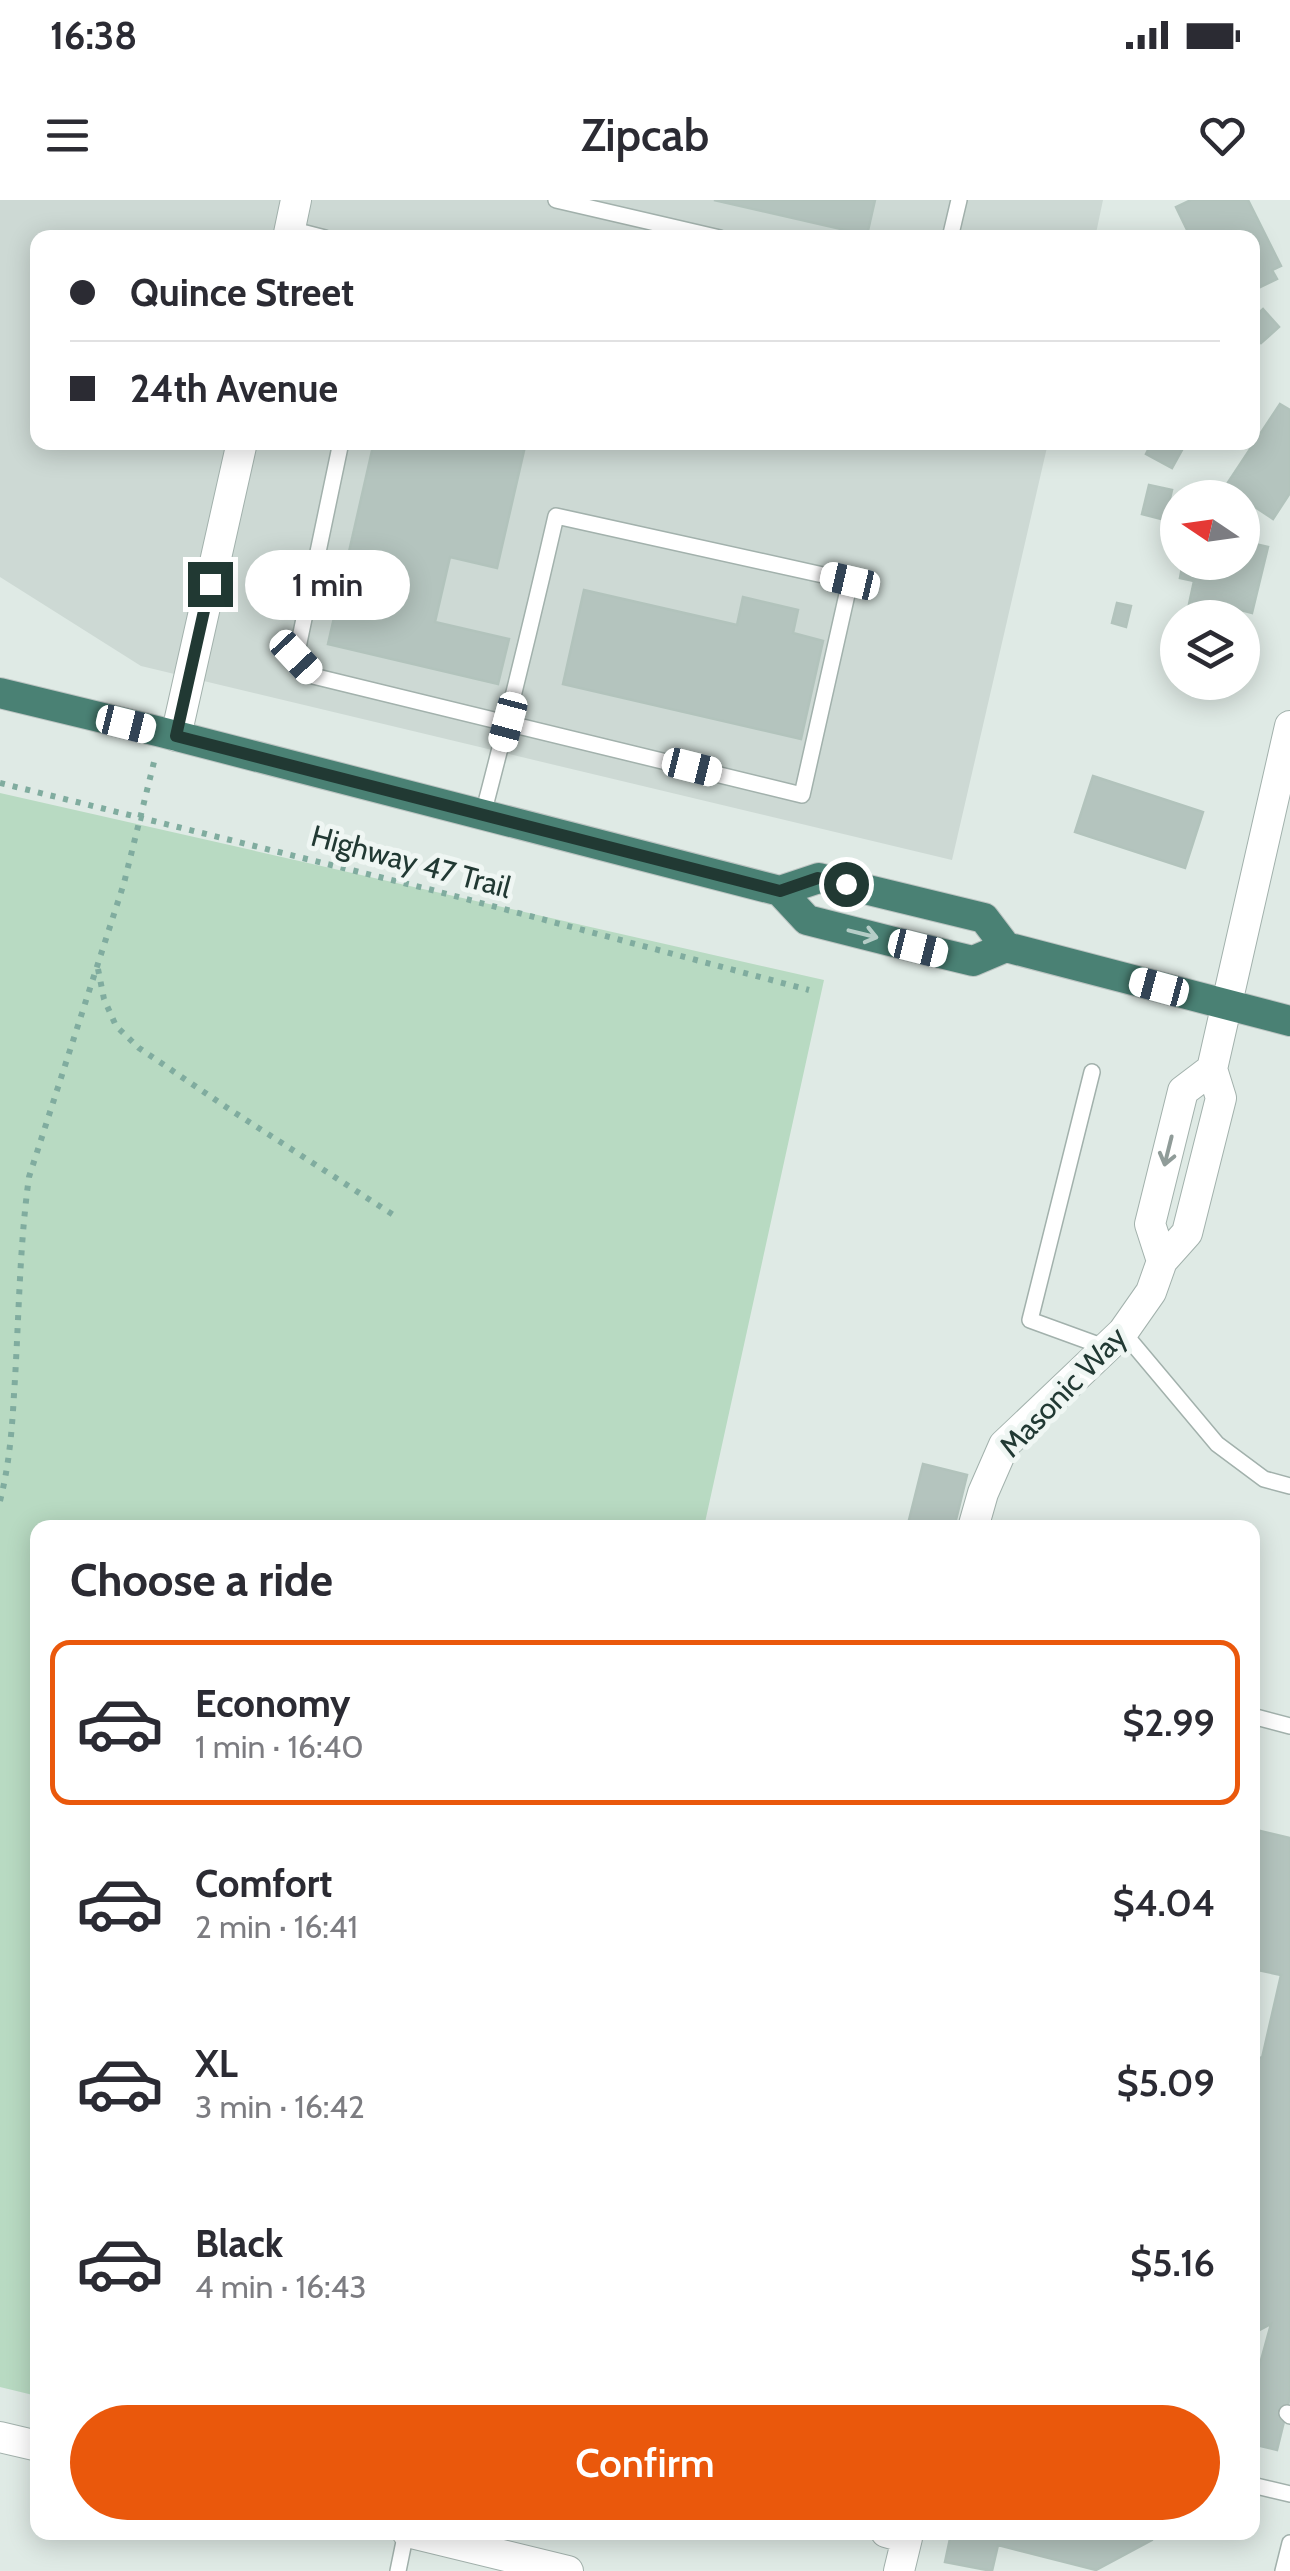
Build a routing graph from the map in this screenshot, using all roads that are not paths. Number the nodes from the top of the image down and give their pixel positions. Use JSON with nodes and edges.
{"nodes":[{"id":1,"x":556,"y":200,"type":"edge"},
{"id":2,"x":959,"y":200,"type":"edge"},
{"id":3,"x":685,"y":230,"type":"edge"},
{"id":4,"x":952,"y":230,"type":"edge"},
{"id":5,"x":240,"y":450,"type":"edge"},
{"id":6,"x":339,"y":450,"type":"edge"},
{"id":7,"x":0,"y":693,"type":"edge"},
{"id":8,"x":508,"y":722,"type":"junction"},
{"id":9,"x":1290,"y":726,"type":"edge"},
{"id":10,"x":168,"y":734,"type":"junction"},
{"id":11,"x":483,"y":814,"type":"junction"},
{"id":12,"x":780,"y":891,"type":"junction"},
{"id":13,"x":1006,"y":947,"type":"junction"},
{"id":14,"x":1227,"y":1005,"type":"junction"},
{"id":15,"x":1290,"y":1021,"type":"edge"},
{"id":16,"x":1092,"y":1072,"type":"dead end"},
{"id":17,"x":1115,"y":1340,"type":"junction"},
{"id":18,"x":1290,"y":1486,"type":"edge"},
{"id":19,"x":976,"y":1520,"type":"edge"},
{"id":20,"x":1260,"y":1718,"type":"edge"},
{"id":21,"x":1290,"y":1726,"type":"edge"},
{"id":22,"x":0,"y":2437,"type":"edge"},
{"id":23,"x":30,"y":2444,"type":"edge"},
{"id":24,"x":1260,"y":2487,"type":"edge"},
{"id":25,"x":1290,"y":2494,"type":"edge"},
{"id":26,"x":405,"y":2540,"type":"edge"},
{"id":27,"x":440,"y":2540,"type":"edge"},
{"id":28,"x":907,"y":2540,"type":"edge"},
{"id":29,"x":1290,"y":2542,"type":"edge"},
{"id":30,"x":398,"y":2571,"type":"edge"},
{"id":31,"x":568,"y":2571,"type":"edge"},
{"id":32,"x":899,"y":2571,"type":"edge"},
{"id":33,"x":1283,"y":2571,"type":"edge"}],
"edges":[{"from":1,"to":3,"type":"lane"},
{"from":2,"to":4,"type":"lane"},
{"from":5,"to":10,"type":"street"},
{"from":6,"to":8,"type":"lane"},
{"from":7,"to":10,"type":"highway"},
{"from":8,"to":8,"type":"lane"},
{"from":8,"to":11,"type":"lane"},
{"from":9,"to":14,"type":"street","name":"Masonic Way"},
{"from":10,"to":11,"type":"highway"},
{"from":11,"to":12,"type":"highway"},
{"from":12,"to":13,"type":"highway","one_way":true},
{"from":12,"to":13,"type":"highway"},
{"from":13,"to":14,"type":"highway"},
{"from":14,"to":15,"type":"highway"},
{"from":14,"to":17,"type":"street","name":"Masonic Way"},
{"from":16,"to":17,"type":"lane"},
{"from":17,"to":18,"type":"lane"},
{"from":17,"to":19,"type":"street","name":"Masonic Way"},
{"from":20,"to":21,"type":"lane"},
{"from":22,"to":23,"type":"street"},
{"from":24,"to":25,"type":"lane"},
{"from":26,"to":30,"type":"lane"},
{"from":27,"to":31,"type":"street"},
{"from":28,"to":32,"type":"street"},
{"from":29,"to":33,"type":"lane"}]}
